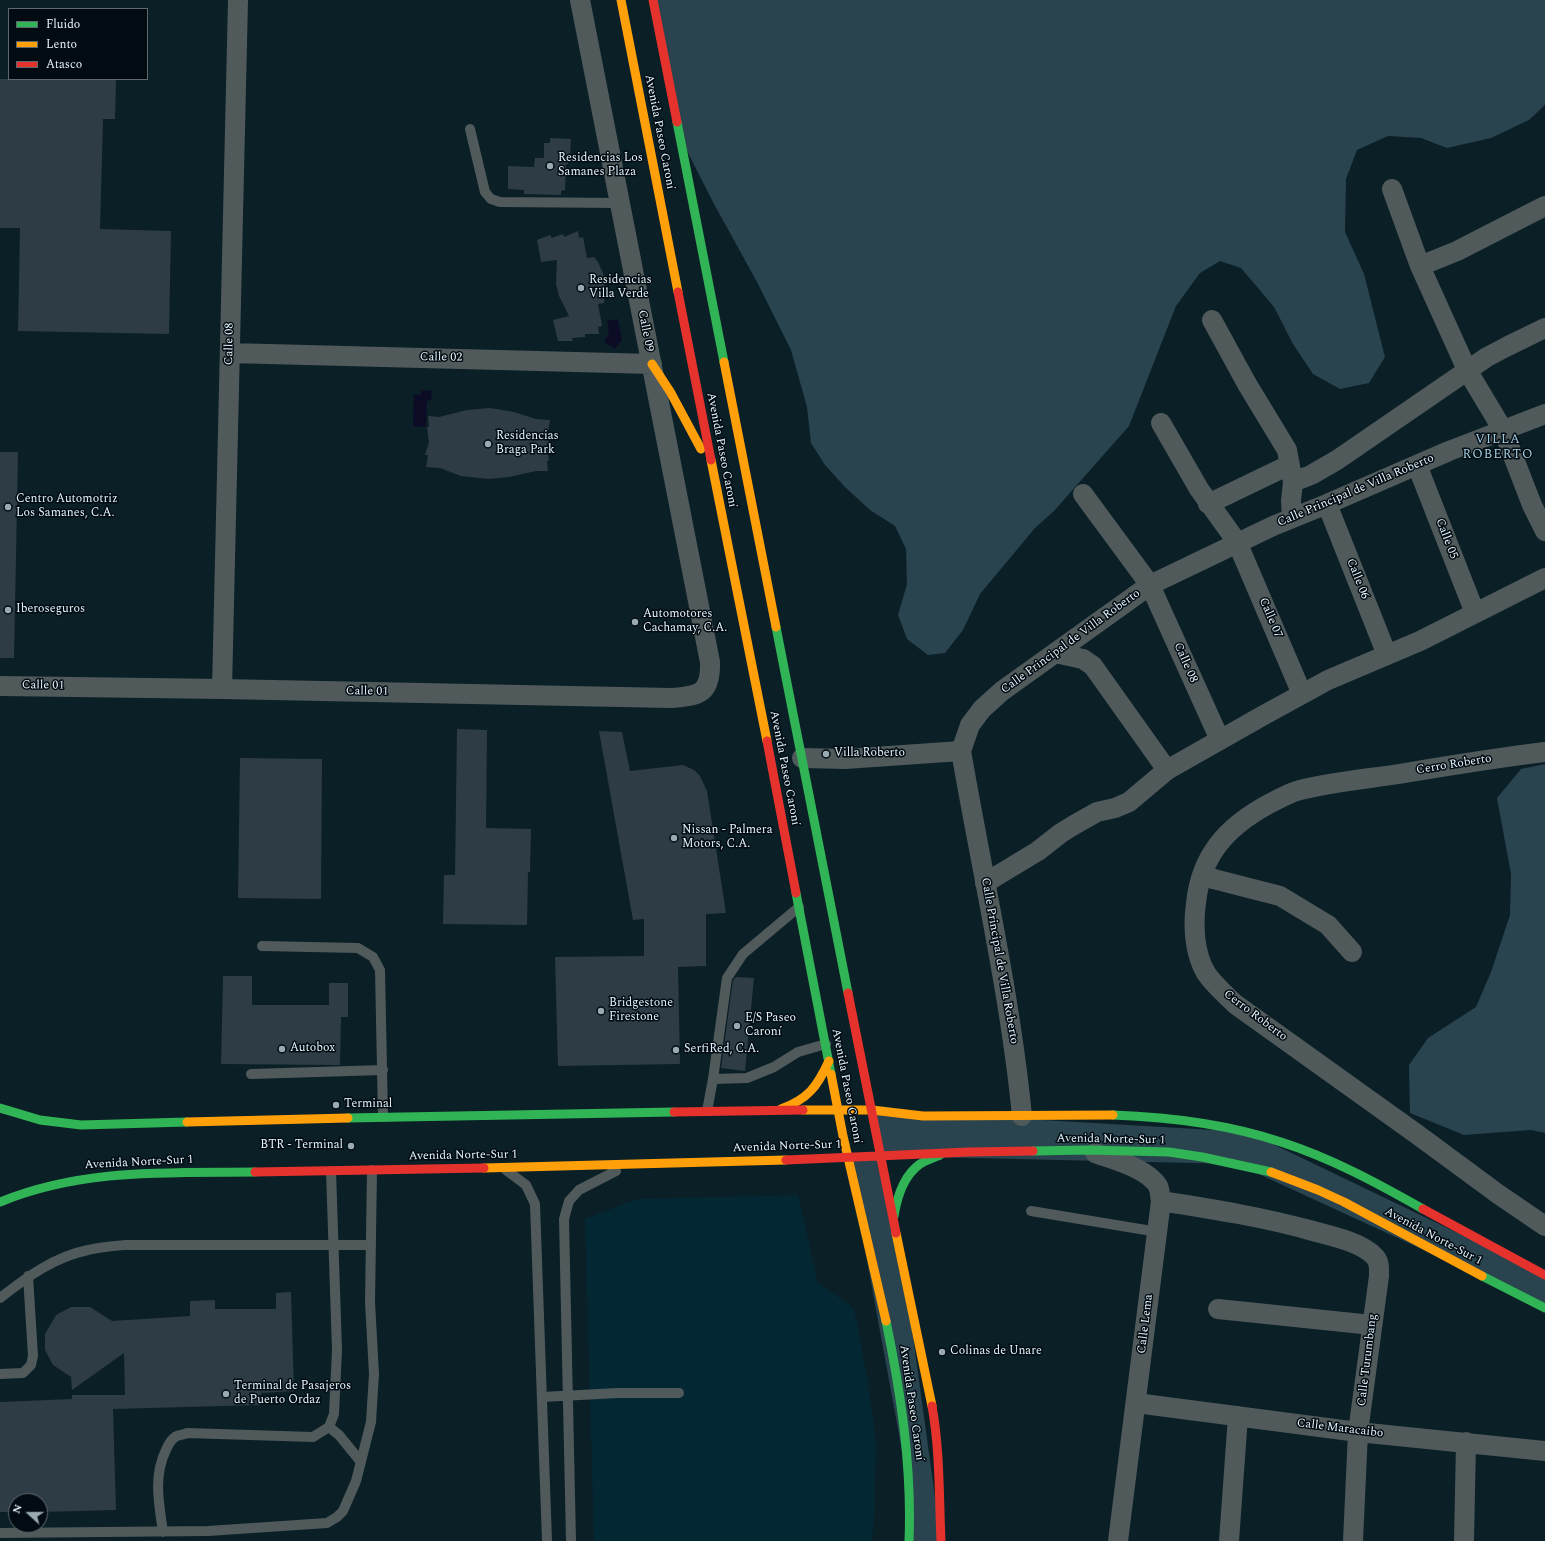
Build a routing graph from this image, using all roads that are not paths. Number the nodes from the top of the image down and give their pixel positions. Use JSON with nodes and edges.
{"nodes":[{"id":1,"x":238,"y":0,"type":"edge"},
{"id":2,"x":580,"y":0,"type":"edge"},
{"id":3,"x":621,"y":0,"type":"edge"},
{"id":4,"x":654,"y":0,"type":"edge"},
{"id":5,"x":470,"y":130,"type":"dead end"},
{"id":6,"x":1392,"y":188,"type":"dead end"},
{"id":7,"x":620,"y":203,"type":"junction"},
{"id":8,"x":1545,"y":206,"type":"edge"},
{"id":9,"x":1420,"y":266,"type":"junction"},
{"id":10,"x":1212,"y":320,"type":"dead end"},
{"id":11,"x":1545,"y":328,"type":"edge"},
{"id":12,"x":230,"y":353,"type":"junction"},
{"id":13,"x":652,"y":364,"type":"junction"},
{"id":14,"x":1467,"y":370,"type":"junction"},
{"id":15,"x":1545,"y":414,"type":"edge"},
{"id":16,"x":1161,"y":423,"type":"dead end"},
{"id":17,"x":1503,"y":430,"type":"junction"},
{"id":18,"x":1417,"y":465,"type":"junction"},
{"id":19,"x":713,"y":471,"type":"junction"},
{"id":20,"x":1291,"y":474,"type":"junction"},
{"id":21,"x":1083,"y":494,"type":"dead end"},
{"id":22,"x":1208,"y":504,"type":"junction"},
{"id":23,"x":1327,"y":504,"type":"junction"},
{"id":24,"x":1292,"y":518,"type":"junction"},
{"id":25,"x":1545,"y":532,"type":"edge"},
{"id":26,"x":1237,"y":542,"type":"junction"},
{"id":27,"x":1545,"y":578,"type":"edge"},
{"id":28,"x":1150,"y":585,"type":"junction"},
{"id":29,"x":1475,"y":613,"type":"junction"},
{"id":30,"x":1056,"y":653,"type":"junction"},
{"id":31,"x":1387,"y":655,"type":"junction"},
{"id":32,"x":710,"y":662,"type":"joint"},
{"id":33,"x":0,"y":686,"type":"edge"},
{"id":34,"x":222,"y":688,"type":"junction"},
{"id":35,"x":1302,"y":694,"type":"junction"},
{"id":36,"x":1220,"y":740,"type":"junction"},
{"id":37,"x":961,"y":751,"type":"junction"},
{"id":38,"x":1545,"y":752,"type":"edge"},
{"id":39,"x":802,"y":758,"type":"junction"},
{"id":40,"x":1167,"y":770,"type":"junction"},
{"id":41,"x":1202,"y":876,"type":"junction"},
{"id":42,"x":985,"y":883,"type":"junction"},
{"id":43,"x":800,"y":907,"type":"junction"},
{"id":44,"x":262,"y":946,"type":"dead end"},
{"id":45,"x":1352,"y":952,"type":"dead end"},
{"id":46,"x":826,"y":1044,"type":"junction"},
{"id":47,"x":829,"y":1061,"type":"junction"},
{"id":48,"x":383,"y":1070,"type":"junction"},
{"id":49,"x":251,"y":1074,"type":"dead end"},
{"id":50,"x":865,"y":1078,"type":"junction"},
{"id":51,"x":713,"y":1079,"type":"junction"},
{"id":52,"x":0,"y":1108,"type":"edge"},
{"id":53,"x":872,"y":1110,"type":"junction"},
{"id":54,"x":707,"y":1111,"type":"junction"},
{"id":55,"x":776,"y":1111,"type":"junction"},
{"id":56,"x":839,"y":1111,"type":"junction"},
{"id":57,"x":923,"y":1116,"type":"junction"},
{"id":58,"x":1022,"y":1116,"type":"junction"},
{"id":59,"x":383,"y":1117,"type":"junction"},
{"id":60,"x":1088,"y":1150,"type":"junction"},
{"id":61,"x":943,"y":1153,"type":"junction"},
{"id":62,"x":881,"y":1156,"type":"junction"},
{"id":63,"x":848,"y":1157,"type":"junction"},
{"id":64,"x":639,"y":1163,"type":"junction"},
{"id":65,"x":503,"y":1168,"type":"junction"},
{"id":66,"x":372,"y":1170,"type":"junction"},
{"id":67,"x":330,"y":1171,"type":"junction"},
{"id":68,"x":1161,"y":1201,"type":"junction"},
{"id":69,"x":0,"y":1202,"type":"edge"},
{"id":70,"x":1031,"y":1211,"type":"dead end"},
{"id":71,"x":893,"y":1219,"type":"junction"},
{"id":72,"x":1544,"y":1226,"type":"edge"},
{"id":73,"x":1158,"y":1232,"type":"junction"},
{"id":74,"x":333,"y":1245,"type":"junction"},
{"id":75,"x":371,"y":1245,"type":"junction"},
{"id":76,"x":1542,"y":1270,"type":"edge"},
{"id":77,"x":28,"y":1276,"type":"junction"},
{"id":78,"x":0,"y":1298,"type":"edge"},
{"id":79,"x":1545,"y":1308,"type":"edge"},
{"id":80,"x":1218,"y":1309,"type":"dead end"},
{"id":81,"x":1372,"y":1325,"type":"junction"},
{"id":82,"x":0,"y":1374,"type":"edge"},
{"id":83,"x":679,"y":1394,"type":"dead end"},
{"id":84,"x":568,"y":1396,"type":"junction"},
{"id":85,"x":542,"y":1397,"type":"junction"},
{"id":86,"x":1136,"y":1403,"type":"junction"},
{"id":87,"x":1238,"y":1416,"type":"junction"},
{"id":88,"x":329,"y":1427,"type":"junction"},
{"id":89,"x":1358,"y":1432,"type":"junction"},
{"id":90,"x":1466,"y":1442,"type":"junction"},
{"id":91,"x":1545,"y":1451,"type":"edge"},
{"id":92,"x":360,"y":1462,"type":"junction"},
{"id":93,"x":163,"y":1532,"type":"junction"},
{"id":94,"x":0,"y":1533,"type":"edge"},
{"id":95,"x":547,"y":1541,"type":"edge"},
{"id":96,"x":571,"y":1541,"type":"edge"},
{"id":97,"x":909,"y":1541,"type":"edge"},
{"id":98,"x":940,"y":1541,"type":"edge"},
{"id":99,"x":1118,"y":1541,"type":"edge"},
{"id":100,"x":1229,"y":1541,"type":"edge"},
{"id":101,"x":1353,"y":1541,"type":"edge"},
{"id":102,"x":1464,"y":1541,"type":"edge"}],
"edges":[{"from":1,"to":12,"type":"street","name":"Calle 08"},
{"from":2,"to":7,"type":"street","name":"Calle 09"},
{"from":3,"to":19,"type":"main road","name":"Avenida Paseo Caroní"},
{"from":4,"to":39,"type":"main road","name":"Avenida Paseo Caroní"},
{"from":5,"to":7,"type":"lane"},
{"from":6,"to":9,"type":"street"},
{"from":7,"to":13,"type":"street","name":"Calle 09"},
{"from":8,"to":9,"type":"street"},
{"from":9,"to":14,"type":"street"},
{"from":10,"to":20,"type":"street"},
{"from":11,"to":14,"type":"street"},
{"from":12,"to":13,"type":"street","name":"Calle 02"},
{"from":12,"to":34,"type":"street","name":"Calle 08"},
{"from":13,"to":19,"type":"main road"},
{"from":13,"to":32,"type":"street","name":"Calle 09"},
{"from":14,"to":17,"type":"street"},
{"from":14,"to":20,"type":"street"},
{"from":15,"to":17,"type":"street","name":"Calle Principal de Villa Roberto"},
{"from":16,"to":22,"type":"street","name":"Calle 07"},
{"from":17,"to":18,"type":"street","name":"Calle Principal de Villa Roberto"},
{"from":17,"to":25,"type":"street"},
{"from":18,"to":23,"type":"street","name":"Calle Principal de Villa Roberto"},
{"from":18,"to":29,"type":"street","name":"Calle 05"},
{"from":19,"to":43,"type":"main road","name":"Avenida Paseo Caroní"},
{"from":20,"to":22,"type":"street"},
{"from":20,"to":24,"type":"street"},
{"from":21,"to":28,"type":"street","name":"Calle 08"},
{"from":22,"to":26,"type":"street","name":"Calle 07"},
{"from":23,"to":24,"type":"street","name":"Calle Principal de Villa Roberto"},
{"from":23,"to":31,"type":"street","name":"Calle 06"},
{"from":24,"to":26,"type":"street","name":"Calle Principal de Villa Roberto"},
{"from":26,"to":28,"type":"street","name":"Calle Principal de Villa Roberto"},
{"from":26,"to":35,"type":"street","name":"Calle 07"},
{"from":27,"to":29,"type":"street"},
{"from":28,"to":30,"type":"street","name":"Calle Principal de Villa Roberto"},
{"from":28,"to":36,"type":"street","name":"Calle 08"},
{"from":29,"to":31,"type":"street"},
{"from":30,"to":37,"type":"street","name":"Calle Principal de Villa Roberto"},
{"from":30,"to":40,"type":"street"},
{"from":31,"to":35,"type":"street"},
{"from":32,"to":34,"type":"street","name":"Calle 01"},
{"from":33,"to":34,"type":"street","name":"Calle 01"},
{"from":35,"to":36,"type":"street"},
{"from":36,"to":40,"type":"street"},
{"from":37,"to":39,"type":"street"},
{"from":37,"to":42,"type":"street","name":"Calle Principal de Villa Roberto"},
{"from":38,"to":41,"type":"street","name":"Cerro Roberto"},
{"from":39,"to":50,"type":"main road","name":"Avenida Paseo Caroní"},
{"from":40,"to":42,"type":"street"},
{"from":41,"to":45,"type":"street"},
{"from":41,"to":72,"type":"street","name":"Cerro Roberto"},
{"from":42,"to":58,"type":"street","name":"Calle Principal de Villa Roberto"},
{"from":43,"to":46,"type":"main road","name":"Avenida Paseo Caroní"},
{"from":43,"to":51,"type":"lane"},
{"from":44,"to":48,"type":"lane"},
{"from":46,"to":47,"type":"main road","name":"Avenida Paseo Caroní"},
{"from":46,"to":51,"type":"lane"},
{"from":47,"to":55,"type":"main road"},
{"from":47,"to":56,"type":"main road","name":"Avenida Paseo Caroní"},
{"from":48,"to":49,"type":"lane"},
{"from":48,"to":59,"type":"lane"},
{"from":50,"to":53,"type":"main road","name":"Avenida Paseo Caroní"},
{"from":50,"to":57,"type":"main road"},
{"from":51,"to":54,"type":"lane"},
{"from":52,"to":59,"type":"main road","name":"Avenida Norte-Sur 1"},
{"from":53,"to":56,"type":"main road","name":"Avenida Norte-Sur 1"},
{"from":53,"to":57,"type":"main road","name":"Avenida Norte-Sur 1"},
{"from":53,"to":62,"type":"main road","name":"Avenida Paseo Caroní"},
{"from":54,"to":55,"type":"main road","name":"Avenida Norte-Sur 1"},
{"from":54,"to":59,"type":"main road","name":"Avenida Norte-Sur 1"},
{"from":55,"to":56,"type":"main road","name":"Avenida Norte-Sur 1"},
{"from":56,"to":63,"type":"main road","name":"Avenida Paseo Caroní"},
{"from":57,"to":58,"type":"main road","name":"Avenida Norte-Sur 1"},
{"from":58,"to":76,"type":"main road","name":"Avenida Norte-Sur 1"},
{"from":60,"to":61,"type":"main road","name":"Avenida Norte-Sur 1"},
{"from":60,"to":68,"type":"street","name":"Calle Lema"},
{"from":60,"to":79,"type":"main road","name":"Avenida Norte-Sur 1"},
{"from":61,"to":62,"type":"main road","name":"Avenida Norte-Sur 1"},
{"from":61,"to":71,"type":"main road"},
{"from":62,"to":63,"type":"main road","name":"Avenida Norte-Sur 1"},
{"from":62,"to":71,"type":"main road","name":"Avenida Paseo Caroní"},
{"from":63,"to":64,"type":"main road","name":"Avenida Norte-Sur 1"},
{"from":63,"to":97,"type":"main road","name":"Avenida Paseo Caroní"},
{"from":64,"to":65,"type":"main road","name":"Avenida Norte-Sur 1"},
{"from":64,"to":84,"type":"lane"},
{"from":65,"to":66,"type":"main road","name":"Avenida Norte-Sur 1"},
{"from":65,"to":85,"type":"lane"},
{"from":66,"to":67,"type":"main road","name":"Avenida Norte-Sur 1"},
{"from":66,"to":75,"type":"lane"},
{"from":67,"to":69,"type":"main road","name":"Avenida Norte-Sur 1"},
{"from":67,"to":74,"type":"lane"},
{"from":68,"to":73,"type":"street","name":"Calle Lema"},
{"from":68,"to":81,"type":"street","name":"Calle Turumbang"},
{"from":70,"to":73,"type":"lane"},
{"from":71,"to":98,"type":"main road","name":"Avenida Paseo Caroní"},
{"from":73,"to":86,"type":"street","name":"Calle Lema"},
{"from":74,"to":75,"type":"lane"},
{"from":74,"to":77,"type":"lane"},
{"from":74,"to":88,"type":"lane"},
{"from":75,"to":92,"type":"lane"},
{"from":77,"to":78,"type":"lane"},
{"from":77,"to":82,"type":"lane"},
{"from":80,"to":81,"type":"street"},
{"from":81,"to":89,"type":"street","name":"Calle Turumbang"},
{"from":83,"to":84,"type":"lane"},
{"from":84,"to":85,"type":"lane"},
{"from":84,"to":96,"type":"lane"},
{"from":85,"to":95,"type":"lane"},
{"from":86,"to":87,"type":"street","name":"Calle Maracaibo"},
{"from":86,"to":99,"type":"street","name":"Calle Lema"},
{"from":87,"to":89,"type":"street","name":"Calle Maracaibo"},
{"from":87,"to":100,"type":"street"},
{"from":88,"to":92,"type":"lane"},
{"from":88,"to":93,"type":"lane"},
{"from":89,"to":90,"type":"street","name":"Calle Maracaibo"},
{"from":89,"to":101,"type":"street","name":"Calle Turumbang"},
{"from":90,"to":91,"type":"street","name":"Calle Maracaibo"},
{"from":90,"to":102,"type":"street"},
{"from":92,"to":93,"type":"lane"},
{"from":93,"to":94,"type":"lane"}]}
